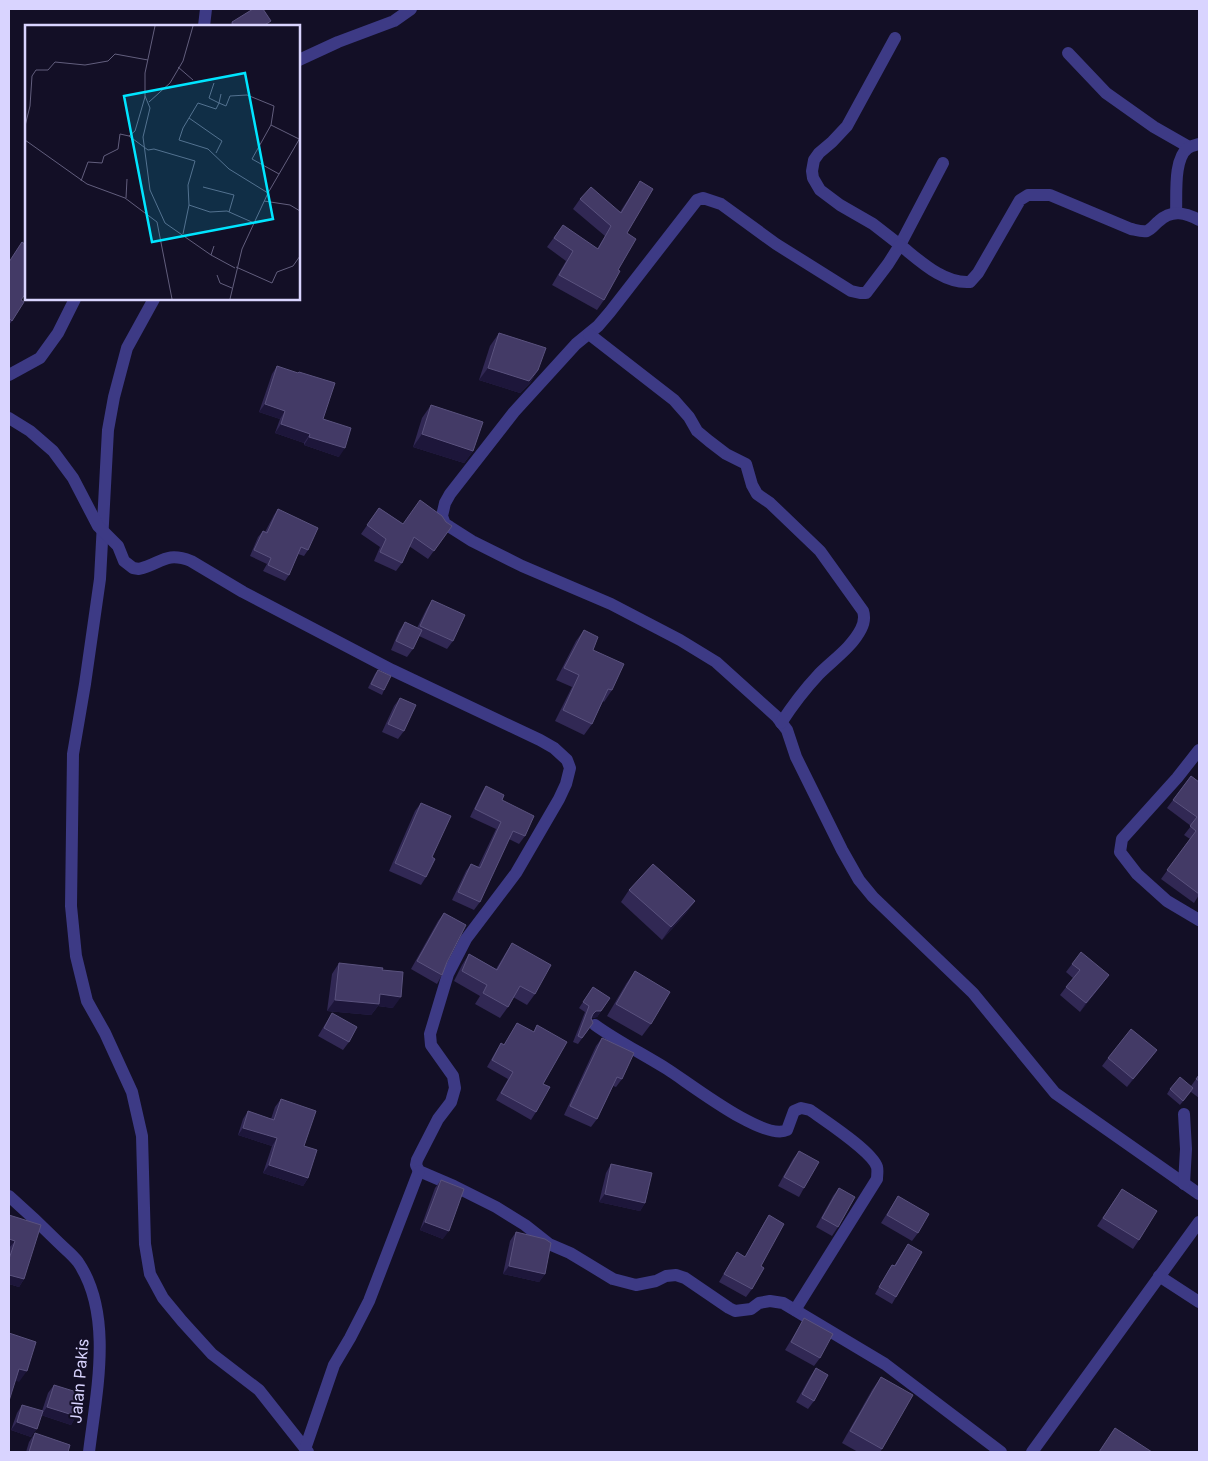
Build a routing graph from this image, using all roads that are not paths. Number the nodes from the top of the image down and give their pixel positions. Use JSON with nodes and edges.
{"nodes":[{"id":1,"x":206,"y":9,"type":"edge"},
{"id":2,"x":410,"y":9,"type":"edge"},
{"id":3,"x":204,"y":25,"type":"edge"},
{"id":4,"x":895,"y":38,"type":"dead end"},
{"id":5,"x":1068,"y":53,"type":"dead end"},
{"id":6,"x":300,"y":60,"type":"edge"},
{"id":7,"x":1194,"y":145,"type":"edge"},
{"id":8,"x":943,"y":163,"type":"dead end"},
{"id":9,"x":1176,"y":213,"type":"junction"},
{"id":10,"x":1199,"y":220,"type":"edge"},
{"id":11,"x":900,"y":244,"type":"junction"},
{"id":12,"x":75,"y":300,"type":"edge"},
{"id":13,"x":153,"y":300,"type":"edge"},
{"id":14,"x":589,"y":334,"type":"junction"},
{"id":15,"x":9,"y":375,"type":"edge"},
{"id":16,"x":9,"y":418,"type":"edge"},
{"id":17,"x":102,"y":532,"type":"junction"},
{"id":18,"x":781,"y":723,"type":"junction"},
{"id":19,"x":1199,"y":750,"type":"edge"},
{"id":20,"x":1199,"y":920,"type":"edge"},
{"id":21,"x":595,"y":1024,"type":"edge"},
{"id":22,"x":1184,"y":1114,"type":"dead end"},
{"id":23,"x":419,"y":1170,"type":"junction"},
{"id":24,"x":1184,"y":1184,"type":"junction"},
{"id":25,"x":1199,"y":1194,"type":"edge"},
{"id":26,"x":9,"y":1196,"type":"edge"},
{"id":27,"x":1199,"y":1222,"type":"edge"},
{"id":28,"x":1159,"y":1276,"type":"junction"},
{"id":29,"x":1199,"y":1302,"type":"edge"},
{"id":30,"x":794,"y":1310,"type":"junction"},
{"id":31,"x":306,"y":1451,"type":"edge"},
{"id":32,"x":89,"y":1452,"type":"edge"},
{"id":33,"x":1001,"y":1452,"type":"edge"},
{"id":34,"x":1032,"y":1452,"type":"edge"}],
"edges":[{"from":1,"to":3,"type":"street"},
{"from":2,"to":6,"type":"street"},
{"from":4,"to":11,"type":"street"},
{"from":5,"to":7,"type":"street"},
{"from":7,"to":9,"type":"street"},
{"from":8,"to":11,"type":"street"},
{"from":9,"to":10,"type":"street"},
{"from":9,"to":11,"type":"street"},
{"from":11,"to":14,"type":"street"},
{"from":12,"to":15,"type":"street"},
{"from":13,"to":17,"type":"street"},
{"from":14,"to":18,"type":"street"},
{"from":14,"to":18,"type":"street"},
{"from":16,"to":17,"type":"street"},
{"from":17,"to":23,"type":"street"},
{"from":17,"to":31,"type":"street"},
{"from":18,"to":24,"type":"street"},
{"from":19,"to":20,"type":"street"},
{"from":21,"to":30,"type":"street"},
{"from":22,"to":24,"type":"street"},
{"from":23,"to":30,"type":"street"},
{"from":23,"to":31,"type":"street"},
{"from":24,"to":25,"type":"street"},
{"from":26,"to":32,"type":"street","name":"Jalan Pakis"},
{"from":27,"to":28,"type":"street"},
{"from":28,"to":29,"type":"street"},
{"from":28,"to":34,"type":"street"},
{"from":30,"to":33,"type":"street"}]}
